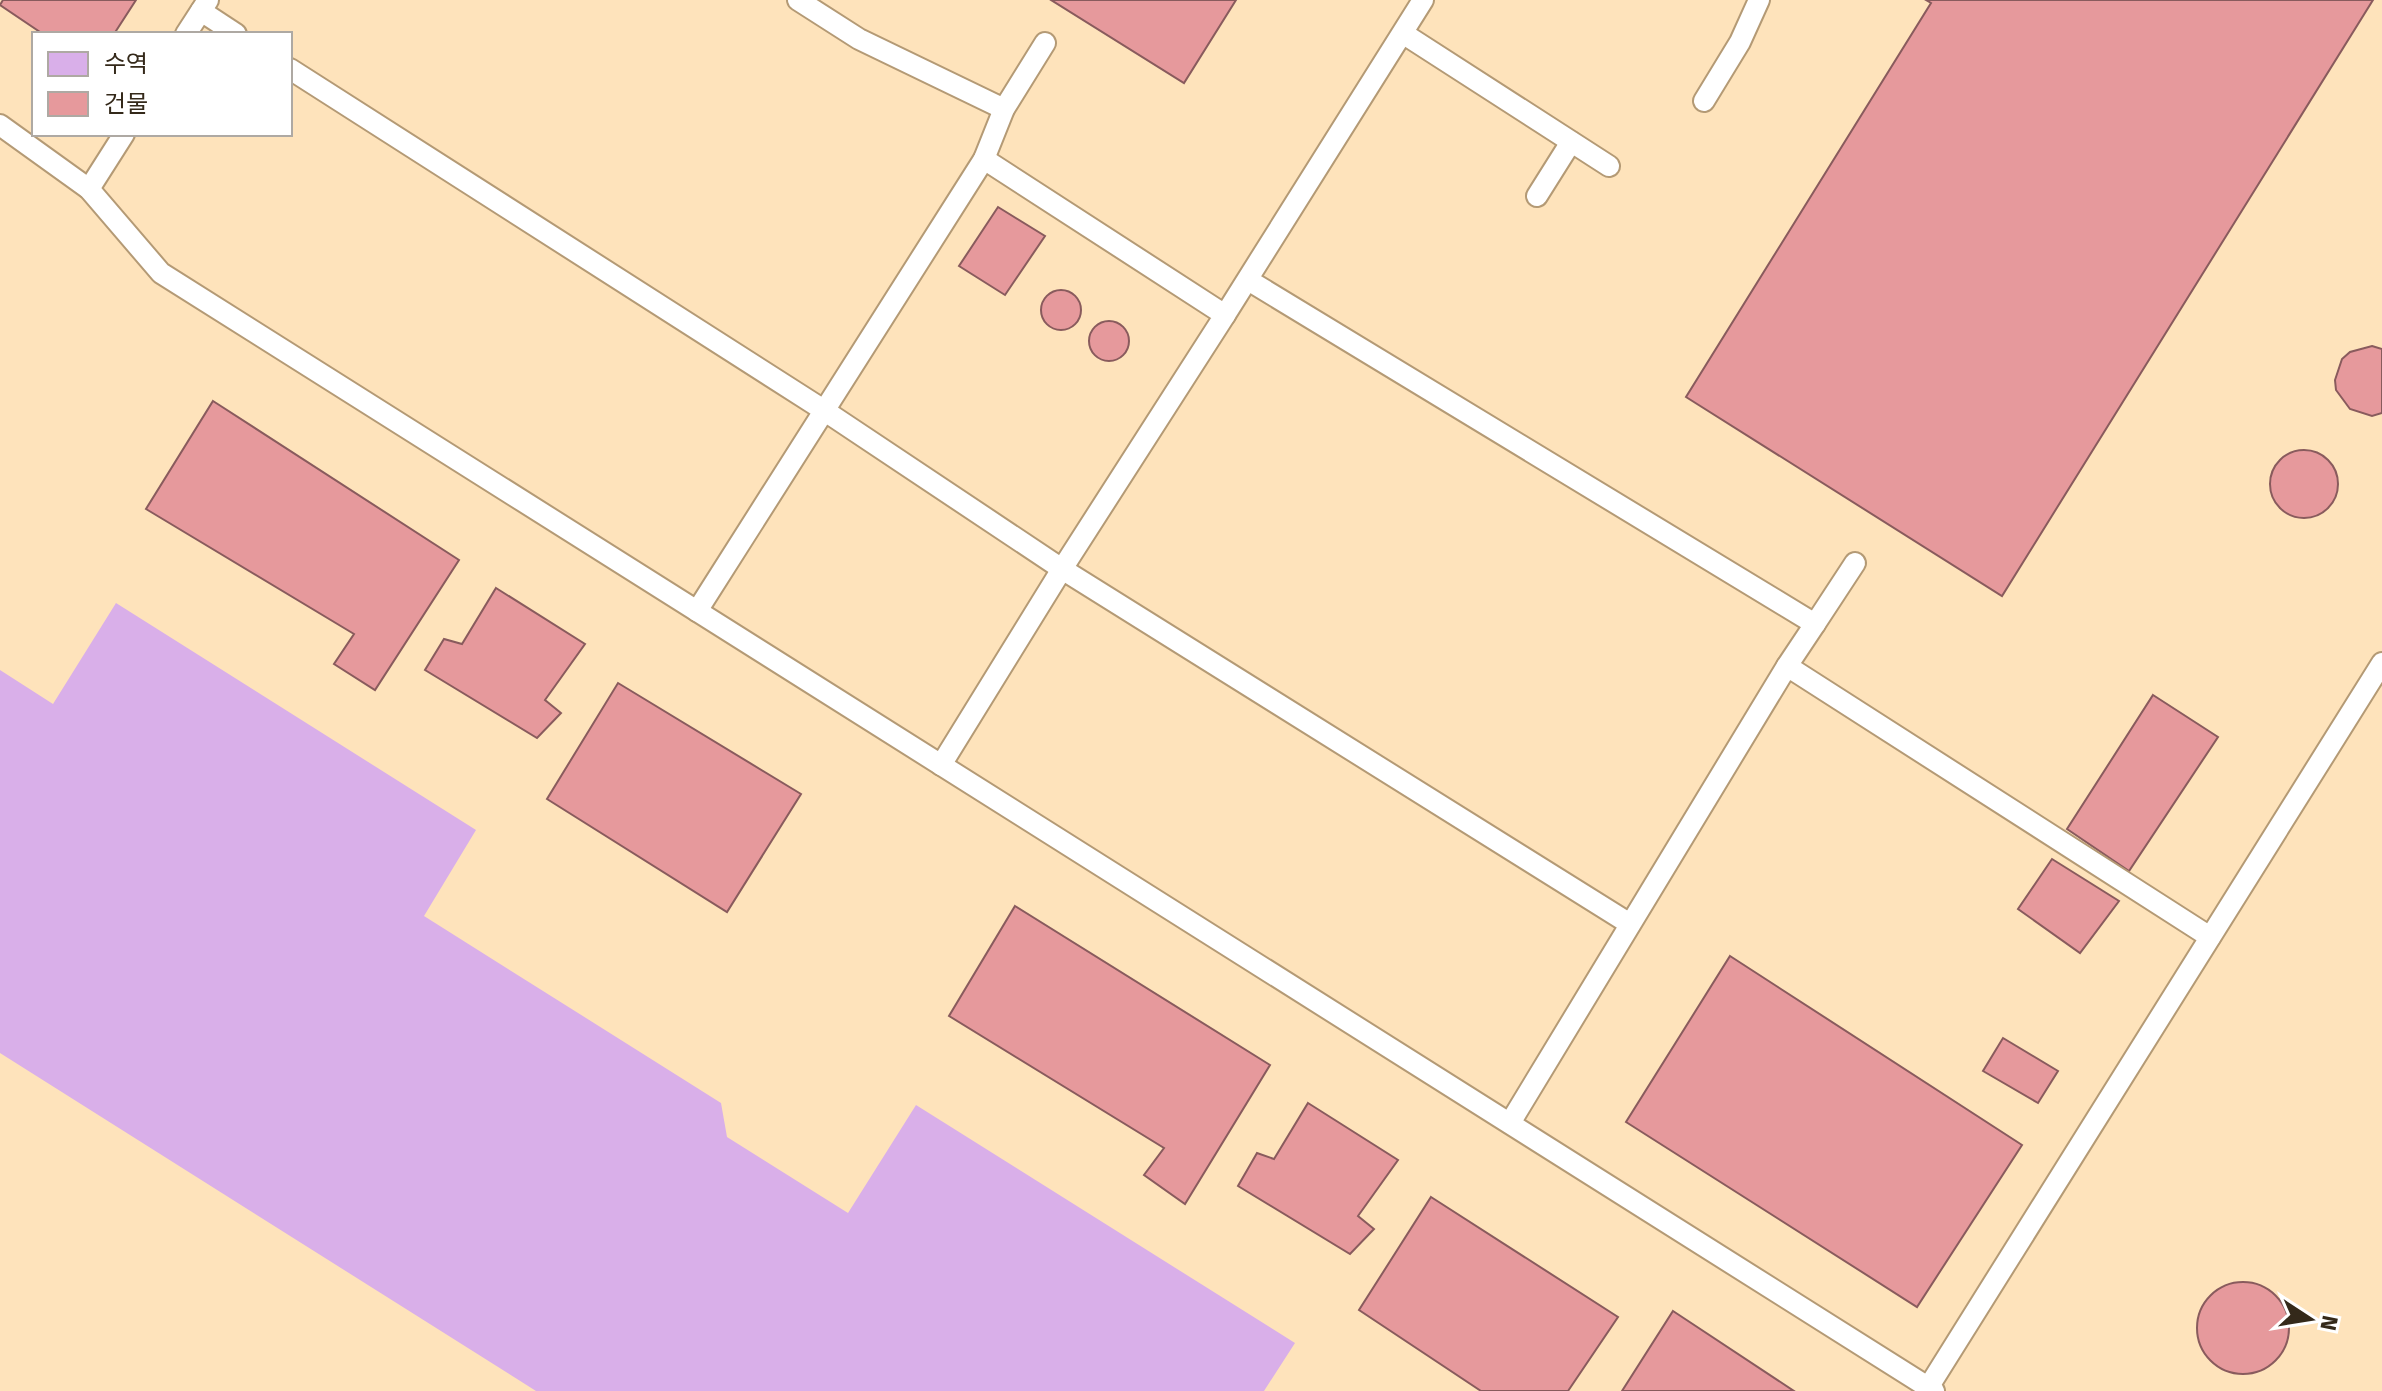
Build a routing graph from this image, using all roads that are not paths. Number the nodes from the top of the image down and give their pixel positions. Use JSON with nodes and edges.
{"nodes":[{"id":1,"x":798,"y":0,"type":"edge"},
{"id":2,"x":1759,"y":0,"type":"edge"},
{"id":3,"x":1421,"y":1,"type":"edge"},
{"id":4,"x":204,"y":6,"type":"edge"},
{"id":5,"x":187,"y":32,"type":"edge"},
{"id":6,"x":234,"y":32,"type":"edge"},
{"id":7,"x":1404,"y":34,"type":"junction"},
{"id":8,"x":1045,"y":43,"type":"dead end"},
{"id":9,"x":292,"y":70,"type":"edge"},
{"id":10,"x":1704,"y":101,"type":"dead end"},
{"id":11,"x":1004,"y":109,"type":"junction"},
{"id":12,"x":0,"y":125,"type":"edge"},
{"id":13,"x":123,"y":136,"type":"edge"},
{"id":14,"x":1571,"y":142,"type":"junction"},
{"id":15,"x":984,"y":159,"type":"junction"},
{"id":16,"x":1609,"y":166,"type":"dead end"},
{"id":17,"x":89,"y":189,"type":"junction"},
{"id":18,"x":1537,"y":196,"type":"dead end"},
{"id":19,"x":1248,"y":280,"type":"junction"},
{"id":20,"x":1225,"y":315,"type":"junction"},
{"id":21,"x":822,"y":409,"type":"junction"},
{"id":22,"x":1855,"y":563,"type":"dead end"},
{"id":23,"x":1062,"y":569,"type":"junction"},
{"id":24,"x":697,"y":611,"type":"junction"},
{"id":25,"x":1815,"y":624,"type":"junction"},
{"id":26,"x":2382,"y":663,"type":"edge"},
{"id":27,"x":1787,"y":666,"type":"junction"},
{"id":28,"x":941,"y":765,"type":"junction"},
{"id":29,"x":1630,"y":924,"type":"junction"},
{"id":30,"x":2210,"y":937,"type":"junction"},
{"id":31,"x":1510,"y":1123,"type":"junction"},
{"id":32,"x":1929,"y":1390,"type":"edge"}],
"edges":[{"from":1,"to":11,"type":"lane"},
{"from":2,"to":10,"type":"lane"},
{"from":3,"to":7,"type":"lane"},
{"from":4,"to":5,"type":"lane"},
{"from":4,"to":6,"type":"lane"},
{"from":7,"to":14,"type":"lane"},
{"from":7,"to":19,"type":"lane"},
{"from":8,"to":11,"type":"lane"},
{"from":9,"to":21,"type":"lane"},
{"from":11,"to":15,"type":"lane"},
{"from":12,"to":17,"type":"lane"},
{"from":13,"to":17,"type":"lane"},
{"from":14,"to":16,"type":"lane"},
{"from":14,"to":18,"type":"lane"},
{"from":15,"to":20,"type":"lane"},
{"from":15,"to":21,"type":"lane"},
{"from":17,"to":24,"type":"lane"},
{"from":19,"to":20,"type":"lane"},
{"from":19,"to":25,"type":"lane"},
{"from":20,"to":23,"type":"lane"},
{"from":21,"to":23,"type":"lane"},
{"from":21,"to":24,"type":"lane"},
{"from":22,"to":25,"type":"lane"},
{"from":23,"to":28,"type":"lane"},
{"from":23,"to":29,"type":"lane"},
{"from":24,"to":28,"type":"lane"},
{"from":25,"to":27,"type":"lane"},
{"from":26,"to":30,"type":"lane"},
{"from":27,"to":29,"type":"lane"},
{"from":27,"to":30,"type":"lane"},
{"from":28,"to":31,"type":"lane"},
{"from":29,"to":31,"type":"lane"},
{"from":30,"to":32,"type":"lane"},
{"from":31,"to":32,"type":"lane"}]}
